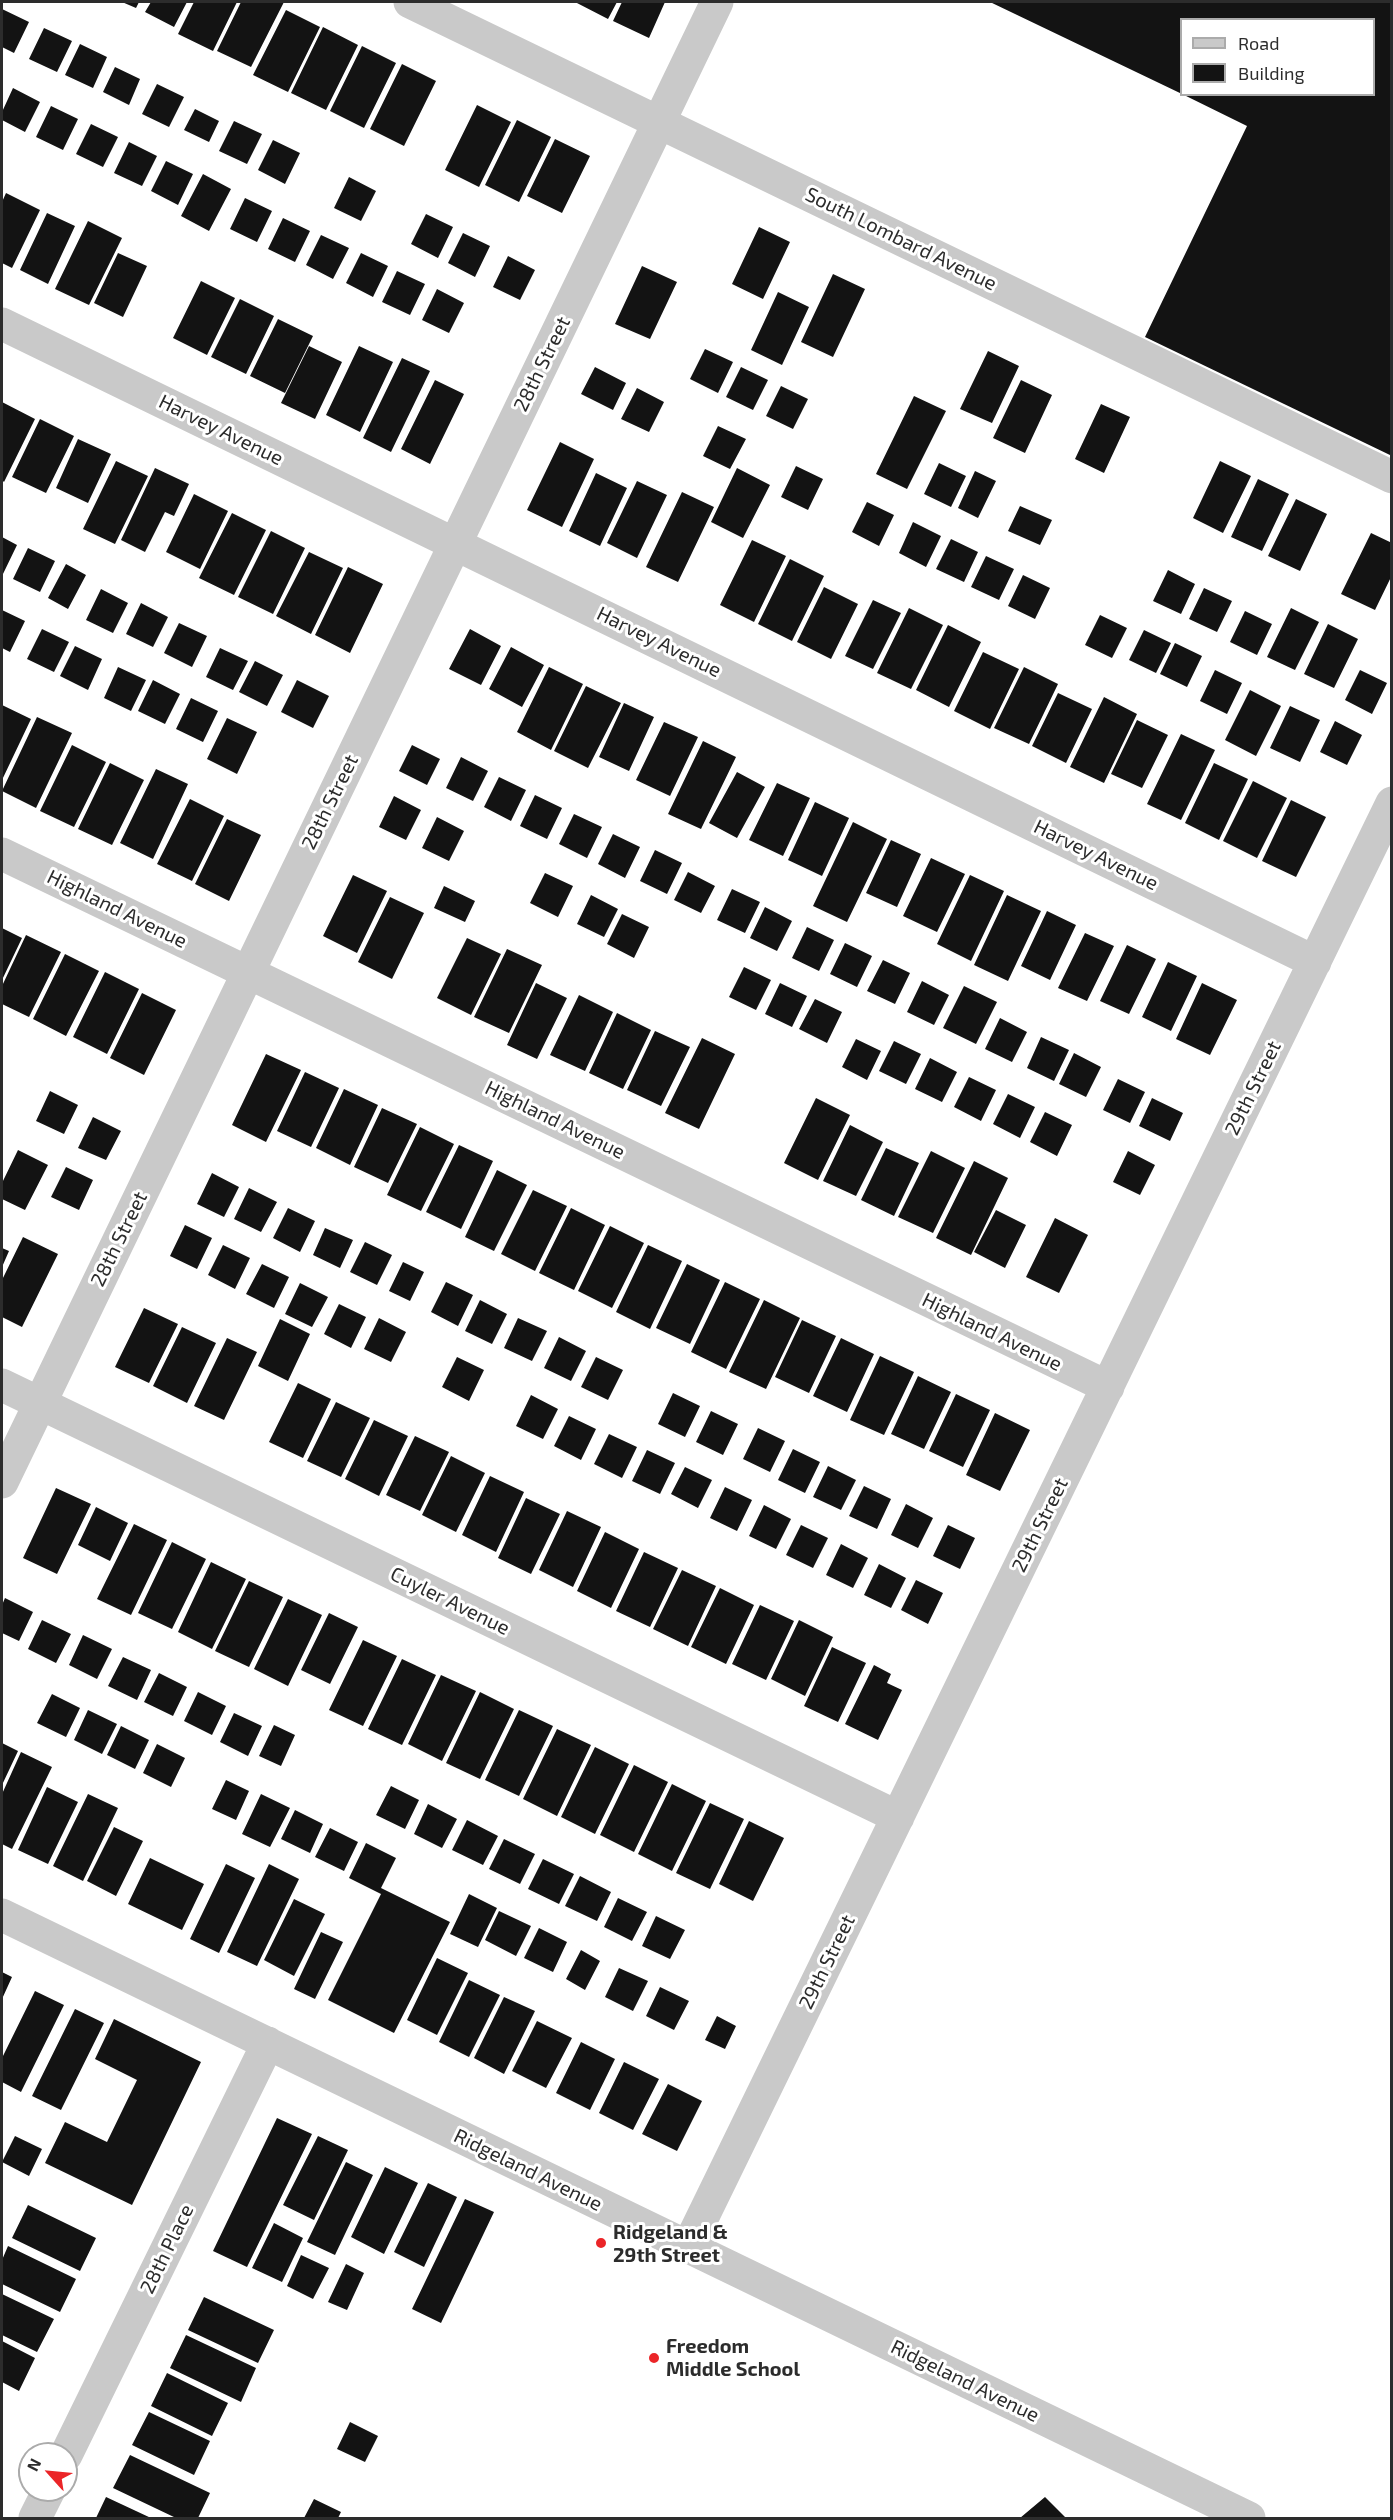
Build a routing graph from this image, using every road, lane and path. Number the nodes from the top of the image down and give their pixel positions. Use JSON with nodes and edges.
{"nodes":[{"id":1,"x":410,"y":2,"type":"edge"},
{"id":2,"x":717,"y":2,"type":"edge"},
{"id":3,"x":659,"y":122,"type":"junction"},
{"id":4,"x":2,"y":324,"type":"edge"},
{"id":5,"x":1392,"y":477,"type":"edge"},
{"id":6,"x":455,"y":543,"type":"junction"},
{"id":7,"x":1392,"y":802,"type":"edge"},
{"id":8,"x":2,"y":854,"type":"edge"},
{"id":9,"x":1315,"y":962,"type":"junction"},
{"id":10,"x":248,"y":972,"type":"junction"},
{"id":11,"x":2,"y":1385,"type":"edge"},
{"id":12,"x":1108,"y":1387,"type":"junction"},
{"id":13,"x":39,"y":1404,"type":"junction"},
{"id":14,"x":2,"y":1482,"type":"edge"},
{"id":15,"x":898,"y":1817,"type":"junction"},
{"id":16,"x":2,"y":1915,"type":"edge"},
{"id":17,"x":267,"y":2043,"type":"junction"},
{"id":18,"x":688,"y":2247,"type":"junction"},
{"id":19,"x":72,"y":2442,"type":"edge"},
{"id":20,"x":43,"y":2502,"type":"edge"},
{"id":21,"x":35,"y":2518,"type":"edge"},
{"id":22,"x":1249,"y":2518,"type":"edge"}],
"edges":[{"from":1,"to":3,"type":"street","name":"South Lombard Avenue"},
{"from":2,"to":3,"type":"street","name":"28th Street"},
{"from":3,"to":5,"type":"street","name":"South Lombard Avenue"},
{"from":3,"to":6,"type":"street","name":"28th Street"},
{"from":4,"to":6,"type":"street","name":"Harvey Avenue"},
{"from":6,"to":9,"type":"street","name":"Harvey Avenue"},
{"from":6,"to":10,"type":"street","name":"28th Street"},
{"from":7,"to":9,"type":"street","name":"29th Street"},
{"from":8,"to":10,"type":"street","name":"Highland Avenue"},
{"from":9,"to":12,"type":"street","name":"29th Street"},
{"from":10,"to":12,"type":"street","name":"Highland Avenue"},
{"from":10,"to":13,"type":"street","name":"28th Street"},
{"from":11,"to":13,"type":"street","name":"Cuyler Avenue"},
{"from":12,"to":15,"type":"street","name":"29th Street"},
{"from":13,"to":14,"type":"street","name":"28th Street"},
{"from":13,"to":15,"type":"street","name":"Cuyler Avenue"},
{"from":15,"to":18,"type":"street","name":"29th Street"},
{"from":16,"to":17,"type":"street","name":"Ridgeland Avenue"},
{"from":17,"to":18,"type":"street","name":"Ridgeland Avenue"},
{"from":17,"to":19,"type":"street","name":"28th Place"},
{"from":18,"to":22,"type":"street","name":"Ridgeland Avenue"},
{"from":20,"to":21,"type":"street"}]}
